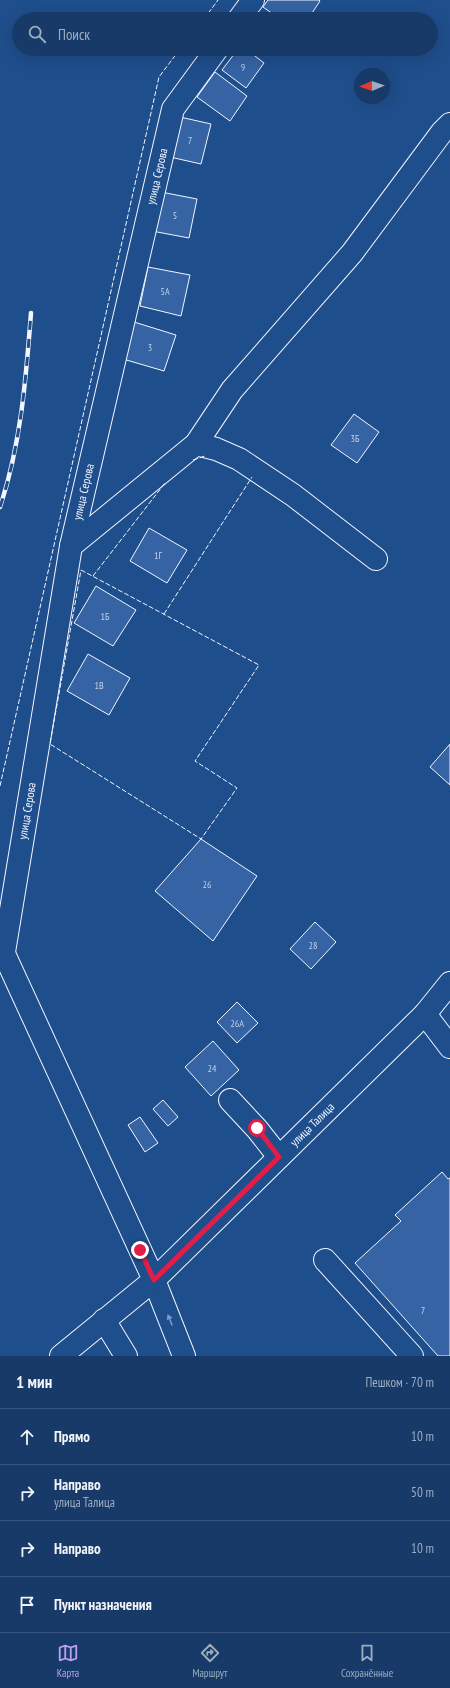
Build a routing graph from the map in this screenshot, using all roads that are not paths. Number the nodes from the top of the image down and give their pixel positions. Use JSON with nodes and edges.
{"nodes":[{"id":1,"x":253,"y":0,"type":"edge"},
{"id":2,"x":244,"y":12,"type":"edge"},
{"id":3,"x":212,"y":56,"type":"edge"},
{"id":4,"x":450,"y":124,"type":"edge"},
{"id":5,"x":196,"y":444,"type":"junction"},
{"id":6,"x":71,"y":546,"type":"junction"},
{"id":7,"x":376,"y":559,"type":"dead end"},
{"id":8,"x":2,"y":949,"type":"edge"},
{"id":9,"x":450,"y":983,"type":"edge"},
{"id":10,"x":425,"y":1014,"type":"junction"},
{"id":11,"x":448,"y":1044,"type":"edge"},
{"id":12,"x":230,"y":1100,"type":"dead end"},
{"id":13,"x":279,"y":1157,"type":"junction"},
{"id":14,"x":325,"y":1260,"type":"dead end"},
{"id":15,"x":154,"y":1280,"type":"junction"},
{"id":16,"x":104,"y":1320,"type":"junction"},
{"id":17,"x":61,"y":1356,"type":"edge"},
{"id":18,"x":126,"y":1356,"type":"edge"},
{"id":19,"x":184,"y":1356,"type":"edge"},
{"id":20,"x":412,"y":1356,"type":"edge"}],
"edges":[{"from":1,"to":2,"type":"street"},
{"from":3,"to":6,"type":"street","name":"улица Серова"},
{"from":4,"to":5,"type":"street"},
{"from":5,"to":6,"type":"street"},
{"from":5,"to":7,"type":"street"},
{"from":6,"to":8,"type":"street","name":"улица Серова"},
{"from":8,"to":15,"type":"street"},
{"from":9,"to":10,"type":"street","name":"улица Талица"},
{"from":10,"to":11,"type":"street"},
{"from":10,"to":13,"type":"street","name":"улица Талица"},
{"from":12,"to":13,"type":"street"},
{"from":13,"to":15,"type":"street","name":"улица Талица"},
{"from":14,"to":20,"type":"street"},
{"from":15,"to":16,"type":"street","name":"улица Талица"},
{"from":19,"to":15,"type":"street","one_way":true},
{"from":16,"to":17,"type":"street","name":"улица Талица"},
{"from":16,"to":18,"type":"street"}]}
